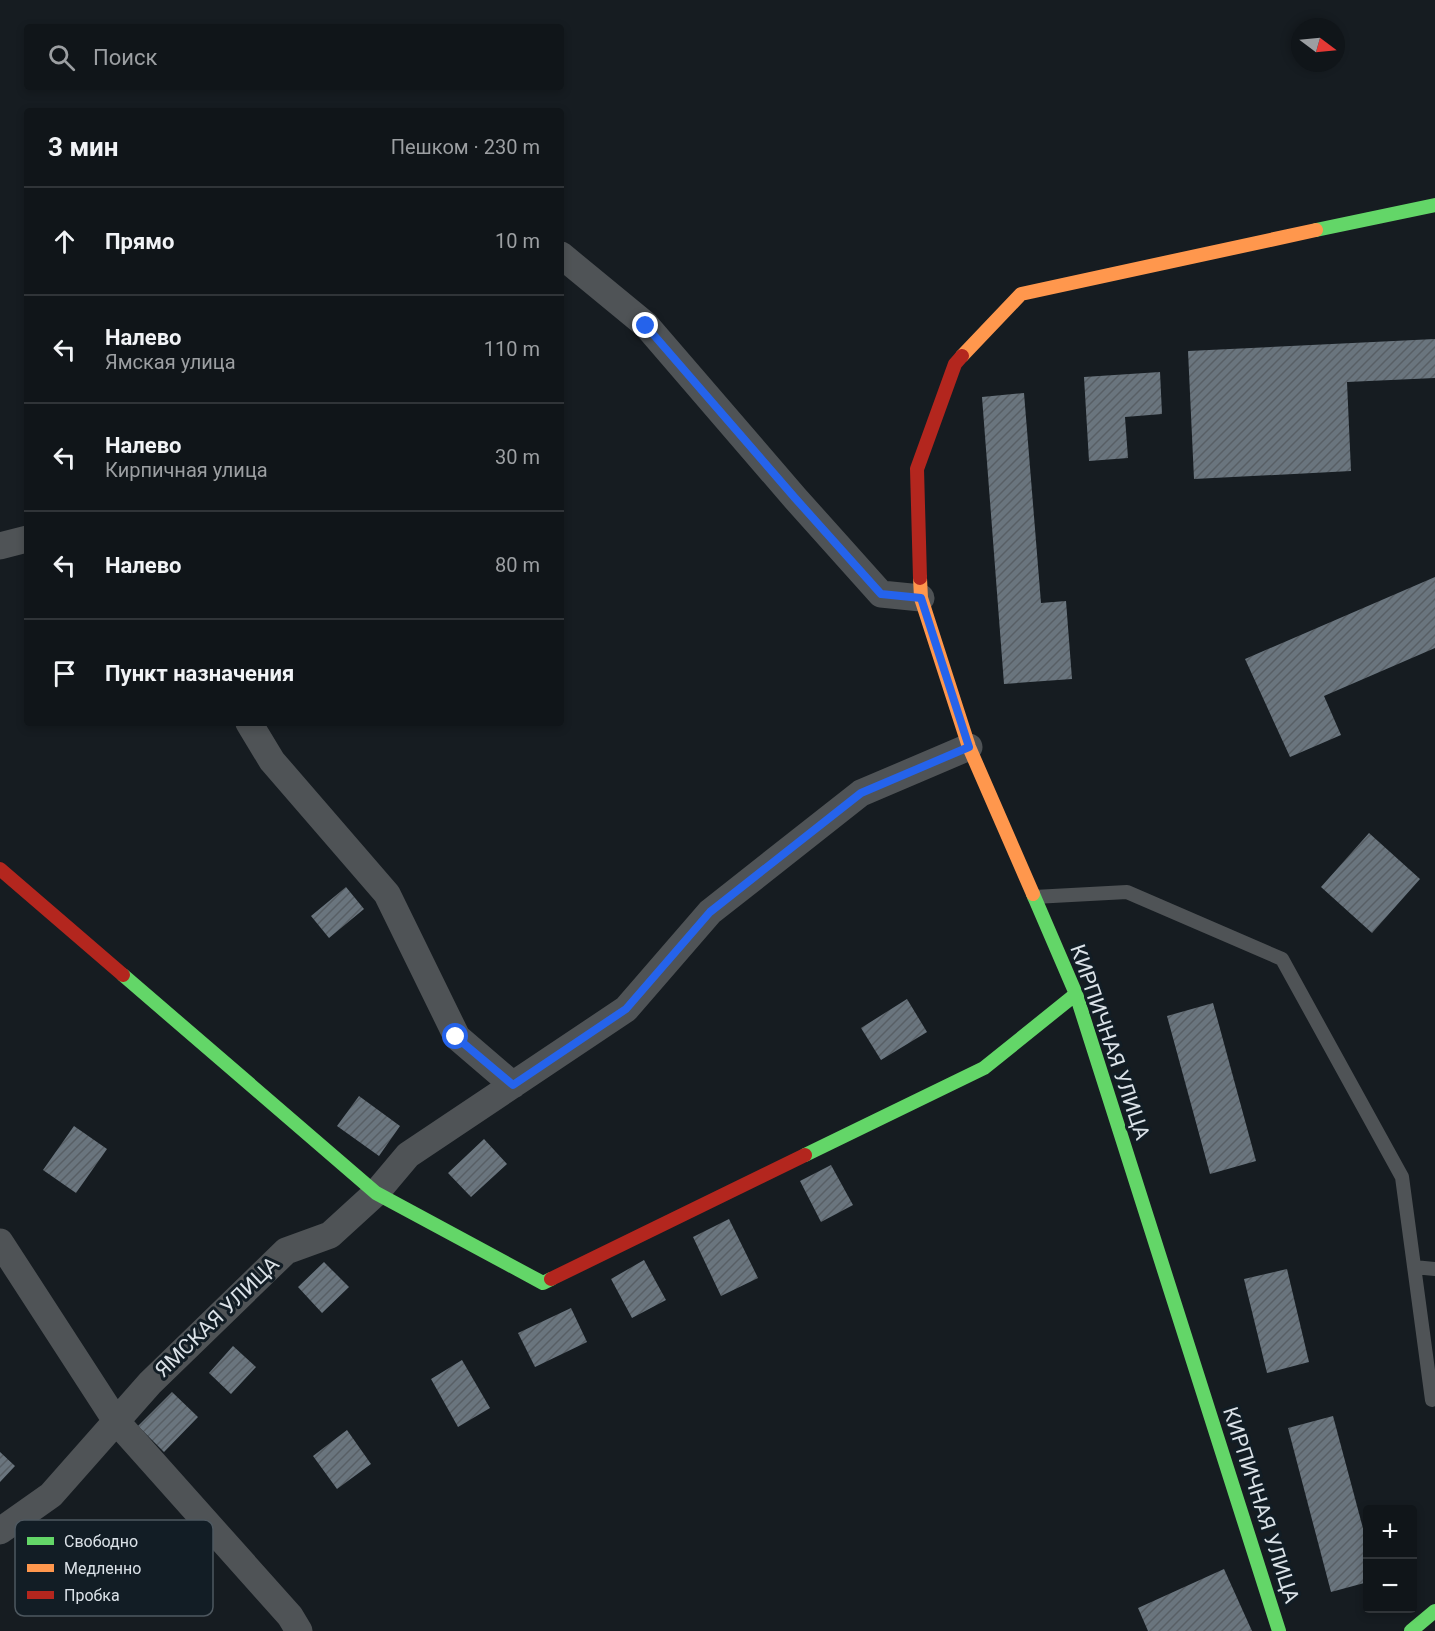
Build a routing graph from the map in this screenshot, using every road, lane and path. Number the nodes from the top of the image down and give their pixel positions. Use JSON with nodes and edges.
{"nodes":[{"id":1,"x":1435,"y":205,"type":"edge"},
{"id":2,"x":564,"y":258,"type":"edge"},
{"id":3,"x":24,"y":540,"type":"edge"},
{"id":4,"x":0,"y":546,"type":"edge"},
{"id":5,"x":921,"y":598,"type":"junction"},
{"id":6,"x":251,"y":726,"type":"edge"},
{"id":7,"x":969,"y":747,"type":"junction"},
{"id":8,"x":0,"y":869,"type":"edge"},
{"id":9,"x":1034,"y":897,"type":"junction"},
{"id":10,"x":1076,"y":994,"type":"junction"},
{"id":11,"x":513,"y":1085,"type":"junction"},
{"id":12,"x":376,"y":1193,"type":"junction"},
{"id":13,"x":0,"y":1242,"type":"edge"},
{"id":14,"x":1414,"y":1267,"type":"junction"},
{"id":15,"x":1435,"y":1269,"type":"edge"},
{"id":16,"x":1432,"y":1400,"type":"dead end"},
{"id":17,"x":116,"y":1421,"type":"junction"},
{"id":18,"x":204,"y":1520,"type":"edge"},
{"id":19,"x":0,"y":1530,"type":"edge"},
{"id":20,"x":213,"y":1530,"type":"edge"},
{"id":21,"x":1435,"y":1611,"type":"edge"},
{"id":22,"x":299,"y":1631,"type":"edge"},
{"id":23,"x":1279,"y":1631,"type":"edge"},
{"id":24,"x":1411,"y":1631,"type":"edge"}],
"edges":[{"from":1,"to":5,"type":"street","name":"КИРПИЧНАЯ УЛИЦА"},
{"from":2,"to":5,"type":"street"},
{"from":3,"to":4,"type":"street"},
{"from":5,"to":7,"type":"street","name":"КИРПИЧНАЯ УЛИЦА"},
{"from":6,"to":11,"type":"street"},
{"from":7,"to":9,"type":"street","name":"КИРПИЧНАЯ УЛИЦА"},
{"from":7,"to":11,"type":"street","name":"ЯМСКАЯ УЛИЦА"},
{"from":8,"to":12,"type":"street"},
{"from":9,"to":10,"type":"street","name":"КИРПИЧНАЯ УЛИЦА"},
{"from":9,"to":14,"type":"lane"},
{"from":10,"to":12,"type":"street"},
{"from":10,"to":23,"type":"street","name":"КИРПИЧНАЯ УЛИЦА"},
{"from":11,"to":12,"type":"street","name":"ЯМСКАЯ УЛИЦА"},
{"from":12,"to":17,"type":"street","name":"ЯМСКАЯ УЛИЦА"},
{"from":13,"to":17,"type":"street"},
{"from":14,"to":15,"type":"lane"},
{"from":14,"to":16,"type":"lane"},
{"from":17,"to":18,"type":"street"},
{"from":17,"to":19,"type":"street","name":"ЯМСКАЯ УЛИЦА"},
{"from":20,"to":22,"type":"street"},
{"from":21,"to":24,"type":"street"}]}
